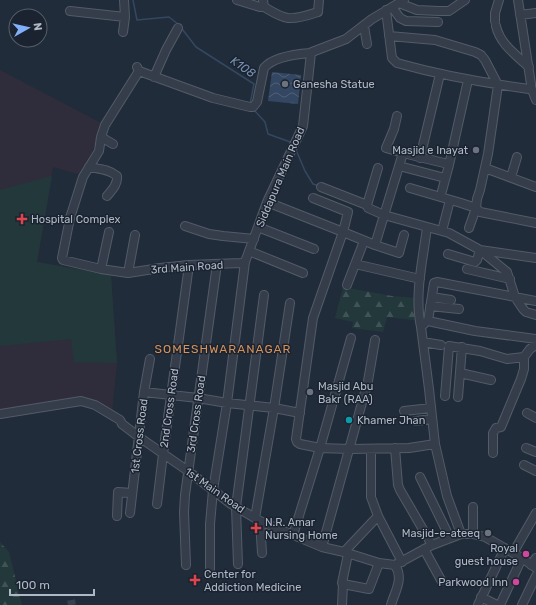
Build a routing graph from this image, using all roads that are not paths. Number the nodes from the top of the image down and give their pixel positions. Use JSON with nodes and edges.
{"nodes":[{"id":1,"x":124,"y":0,"type":"edge"},
{"id":2,"x":237,"y":0,"type":"edge"},
{"id":3,"x":319,"y":0,"type":"edge"},
{"id":4,"x":465,"y":0,"type":"edge"},
{"id":5,"x":499,"y":0,"type":"edge"},
{"id":6,"x":518,"y":0,"type":"edge"},
{"id":7,"x":264,"y":3,"type":"edge"},
{"id":8,"x":395,"y":5,"type":"edge"},
{"id":9,"x":70,"y":11,"type":"dead end"},
{"id":10,"x":536,"y":13,"type":"edge"},
{"id":11,"x":520,"y":15,"type":"junction"},
{"id":12,"x":125,"y":17,"type":"junction"},
{"id":13,"x":438,"y":22,"type":"dead end"},
{"id":14,"x":364,"y":26,"type":"junction"},
{"id":15,"x":178,"y":28,"type":"dead end"},
{"id":16,"x":123,"y":32,"type":"dead end"},
{"id":17,"x":389,"y":36,"type":"junction"},
{"id":18,"x":367,"y":44,"type":"dead end"},
{"id":19,"x":311,"y":53,"type":"junction"},
{"id":20,"x":529,"y":67,"type":"junction"},
{"id":21,"x":440,"y":74,"type":"junction"},
{"id":22,"x":154,"y":77,"type":"junction"},
{"id":23,"x":468,"y":80,"type":"junction"},
{"id":24,"x":498,"y":85,"type":"junction"},
{"id":25,"x":531,"y":87,"type":"junction"},
{"id":26,"x":536,"y":100,"type":"edge"},
{"id":27,"x":397,"y":116,"type":"dead end"},
{"id":28,"x":101,"y":137,"type":"junction"},
{"id":29,"x":113,"y":144,"type":"dead end"},
{"id":30,"x":403,"y":154,"type":"junction"},
{"id":31,"x":517,"y":157,"type":"dead end"},
{"id":32,"x":420,"y":158,"type":"junction"},
{"id":33,"x":448,"y":164,"type":"dead end"},
{"id":34,"x":399,"y":166,"type":"junction"},
{"id":35,"x":89,"y":167,"type":"junction"},
{"id":36,"x":378,"y":168,"type":"dead end"},
{"id":37,"x":485,"y":168,"type":"junction"},
{"id":38,"x":511,"y":177,"type":"junction"},
{"id":39,"x":445,"y":178,"type":"dead end"},
{"id":40,"x":321,"y":187,"type":"dead end"},
{"id":41,"x":536,"y":187,"type":"edge"},
{"id":42,"x":410,"y":188,"type":"dead end"},
{"id":43,"x":442,"y":191,"type":"dead end"},
{"id":44,"x":107,"y":196,"type":"dead end"},
{"id":45,"x":313,"y":198,"type":"dead end"},
{"id":46,"x":450,"y":200,"type":"junction"},
{"id":47,"x":267,"y":202,"type":"junction"},
{"id":48,"x":367,"y":205,"type":"junction"},
{"id":49,"x":476,"y":208,"type":"junction"},
{"id":50,"x":384,"y":216,"type":"junction"},
{"id":51,"x":536,"y":224,"type":"edge"},
{"id":52,"x":185,"y":226,"type":"dead end"},
{"id":53,"x":258,"y":227,"type":"junction"},
{"id":54,"x":427,"y":227,"type":"junction"},
{"id":55,"x":469,"y":228,"type":"dead end"},
{"id":56,"x":442,"y":231,"type":"junction"},
{"id":57,"x":109,"y":232,"type":"dead end"},
{"id":58,"x":343,"y":232,"type":"junction"},
{"id":59,"x":135,"y":235,"type":"dead end"},
{"id":60,"x":404,"y":236,"type":"dead end"},
{"id":61,"x":254,"y":239,"type":"junction"},
{"id":62,"x":364,"y":241,"type":"junction"},
{"id":63,"x":375,"y":245,"type":"junction"},
{"id":64,"x":314,"y":249,"type":"dead end"},
{"id":65,"x":480,"y":250,"type":"junction"},
{"id":66,"x":249,"y":251,"type":"junction"},
{"id":67,"x":448,"y":254,"type":"dead end"},
{"id":68,"x":536,"y":258,"type":"edge"},
{"id":69,"x":245,"y":262,"type":"junction"},
{"id":70,"x":217,"y":264,"type":"junction"},
{"id":71,"x":355,"y":264,"type":"junction"},
{"id":72,"x":189,"y":265,"type":"junction"},
{"id":73,"x":101,"y":269,"type":"junction"},
{"id":74,"x":467,"y":269,"type":"dead end"},
{"id":75,"x":128,"y":273,"type":"junction"},
{"id":76,"x":302,"y":273,"type":"dead end"},
{"id":77,"x":420,"y":279,"type":"junction"},
{"id":78,"x":510,"y":279,"type":"junction"},
{"id":79,"x":347,"y":285,"type":"dead end"},
{"id":80,"x":264,"y":295,"type":"dead end"},
{"id":81,"x":432,"y":297,"type":"junction"},
{"id":82,"x":515,"y":297,"type":"junction"},
{"id":83,"x":451,"y":300,"type":"dead end"},
{"id":84,"x":536,"y":301,"type":"edge"},
{"id":85,"x":290,"y":303,"type":"dead end"},
{"id":86,"x":430,"y":306,"type":"junction"},
{"id":87,"x":459,"y":309,"type":"dead end"},
{"id":88,"x":536,"y":315,"type":"edge"},
{"id":89,"x":428,"y":321,"type":"junction"},
{"id":90,"x":420,"y":328,"type":"junction"},
{"id":91,"x":351,"y":338,"type":"dead end"},
{"id":92,"x":375,"y":340,"type":"dead end"},
{"id":93,"x":536,"y":340,"type":"edge"},
{"id":94,"x":422,"y":342,"type":"junction"},
{"id":95,"x":441,"y":345,"type":"dead end"},
{"id":96,"x":536,"y":345,"type":"edge"},
{"id":97,"x":462,"y":347,"type":"junction"},
{"id":98,"x":524,"y":357,"type":"junction"},
{"id":99,"x":150,"y":359,"type":"dead end"},
{"id":100,"x":460,"y":373,"type":"junction"},
{"id":101,"x":491,"y":380,"type":"dead end"},
{"id":102,"x":144,"y":392,"type":"junction"},
{"id":103,"x":171,"y":395,"type":"junction"},
{"id":104,"x":445,"y":396,"type":"dead end"},
{"id":105,"x":458,"y":396,"type":"dead end"},
{"id":106,"x":198,"y":398,"type":"junction"},
{"id":107,"x":226,"y":403,"type":"junction"},
{"id":108,"x":249,"y":406,"type":"junction"},
{"id":109,"x":274,"y":408,"type":"junction"},
{"id":110,"x":431,"y":408,"type":"junction"},
{"id":111,"x":404,"y":411,"type":"dead end"},
{"id":112,"x":527,"y":413,"type":"dead end"},
{"id":113,"x":300,"y":414,"type":"junction"},
{"id":114,"x":0,"y":415,"type":"edge"},
{"id":115,"x":536,"y":418,"type":"edge"},
{"id":116,"x":432,"y":419,"type":"junction"},
{"id":117,"x":416,"y":421,"type":"dead end"},
{"id":118,"x":139,"y":436,"type":"junction"},
{"id":119,"x":435,"y":444,"type":"junction"},
{"id":120,"x":320,"y":448,"type":"junction"},
{"id":121,"x":395,"y":448,"type":"junction"},
{"id":122,"x":526,"y":448,"type":"dead end"},
{"id":123,"x":350,"y":449,"type":"junction"},
{"id":124,"x":370,"y":449,"type":"junction"},
{"id":125,"x":536,"y":452,"type":"edge"},
{"id":126,"x":493,"y":453,"type":"dead end"},
{"id":127,"x":163,"y":454,"type":"junction"},
{"id":128,"x":524,"y":465,"type":"dead end"},
{"id":129,"x":188,"y":471,"type":"junction"},
{"id":130,"x":536,"y":471,"type":"edge"},
{"id":131,"x":420,"y":477,"type":"dead end"},
{"id":132,"x":213,"y":490,"type":"junction"},
{"id":133,"x":132,"y":493,"type":"junction"},
{"id":134,"x":157,"y":504,"type":"dead end"},
{"id":135,"x":236,"y":506,"type":"junction"},
{"id":136,"x":473,"y":507,"type":"dead end"},
{"id":137,"x":130,"y":513,"type":"dead end"},
{"id":138,"x":536,"y":513,"type":"edge"},
{"id":139,"x":117,"y":516,"type":"dead end"},
{"id":140,"x":378,"y":516,"type":"junction"},
{"id":141,"x":258,"y":519,"type":"junction"},
{"id":142,"x":461,"y":534,"type":"junction"},
{"id":143,"x":473,"y":534,"type":"junction"},
{"id":144,"x":293,"y":535,"type":"junction"},
{"id":145,"x":450,"y":538,"type":"junction"},
{"id":146,"x":432,"y":545,"type":"junction"},
{"id":147,"x":322,"y":547,"type":"junction"},
{"id":148,"x":505,"y":548,"type":"junction"},
{"id":149,"x":424,"y":549,"type":"junction"},
{"id":150,"x":262,"y":553,"type":"dead end"},
{"id":151,"x":346,"y":553,"type":"junction"},
{"id":152,"x":513,"y":553,"type":"junction"},
{"id":153,"x":522,"y":558,"type":"junction"},
{"id":154,"x":378,"y":563,"type":"junction"},
{"id":155,"x":534,"y":563,"type":"edge"},
{"id":156,"x":238,"y":564,"type":"dead end"},
{"id":157,"x":398,"y":564,"type":"junction"},
{"id":158,"x":186,"y":565,"type":"dead end"},
{"id":159,"x":210,"y":570,"type":"dead end"},
{"id":160,"x":536,"y":576,"type":"edge"},
{"id":161,"x":441,"y":580,"type":"dead end"},
{"id":162,"x":343,"y":584,"type":"junction"},
{"id":163,"x":480,"y":601,"type":"edge"},
{"id":164,"x":342,"y":605,"type":"edge"},
{"id":165,"x":391,"y":605,"type":"edge"},
{"id":166,"x":498,"y":605,"type":"edge"},
{"id":167,"x":522,"y":605,"type":"edge"}],
"edges":[{"from":1,"to":12,"type":"street"},
{"from":2,"to":7,"type":"street"},
{"from":3,"to":7,"type":"street"},
{"from":4,"to":8,"type":"street"},
{"from":5,"to":20,"type":"street"},
{"from":6,"to":11,"type":"street"},
{"from":8,"to":13,"type":"street"},
{"from":8,"to":14,"type":"street"},
{"from":8,"to":17,"type":"street"},
{"from":9,"to":12,"type":"street"},
{"from":10,"to":11,"type":"street"},
{"from":11,"to":20,"type":"street"},
{"from":12,"to":16,"type":"street"},
{"from":14,"to":18,"type":"street"},
{"from":14,"to":19,"type":"street"},
{"from":15,"to":22,"type":"street"},
{"from":17,"to":21,"type":"street"},
{"from":17,"to":24,"type":"street"},
{"from":19,"to":22,"type":"street"},
{"from":19,"to":47,"type":"street","name":"Siddapura Main Road"},
{"from":20,"to":25,"type":"street"},
{"from":21,"to":23,"type":"street"},
{"from":21,"to":32,"type":"street"},
{"from":22,"to":28,"type":"street"},
{"from":23,"to":24,"type":"street"},
{"from":23,"to":43,"type":"street"},
{"from":24,"to":25,"type":"street"},
{"from":24,"to":37,"type":"street"},
{"from":25,"to":26,"type":"street"},
{"from":27,"to":30,"type":"street"},
{"from":28,"to":29,"type":"street"},
{"from":28,"to":35,"type":"street"},
{"from":30,"to":32,"type":"street"},
{"from":30,"to":34,"type":"street"},
{"from":31,"to":38,"type":"street"},
{"from":32,"to":33,"type":"street"},
{"from":34,"to":39,"type":"street"},
{"from":34,"to":50,"type":"street"},
{"from":35,"to":44,"type":"street"},
{"from":35,"to":73,"type":"street","name":"3rd Main Road"},
{"from":36,"to":48,"type":"street"},
{"from":37,"to":38,"type":"street"},
{"from":37,"to":49,"type":"street"},
{"from":38,"to":41,"type":"street"},
{"from":40,"to":48,"type":"street"},
{"from":42,"to":46,"type":"street"},
{"from":45,"to":58,"type":"street"},
{"from":46,"to":49,"type":"street"},
{"from":46,"to":56,"type":"street"},
{"from":47,"to":53,"type":"street","name":"Siddapura Main Road"},
{"from":47,"to":58,"type":"street"},
{"from":48,"to":50,"type":"street"},
{"from":49,"to":51,"type":"street"},
{"from":49,"to":55,"type":"street"},
{"from":50,"to":54,"type":"street"},
{"from":50,"to":63,"type":"street"},
{"from":52,"to":61,"type":"street"},
{"from":53,"to":61,"type":"street","name":"Siddapura Main Road"},
{"from":53,"to":64,"type":"street"},
{"from":54,"to":56,"type":"street"},
{"from":54,"to":77,"type":"street"},
{"from":56,"to":65,"type":"street"},
{"from":57,"to":73,"type":"street"},
{"from":58,"to":62,"type":"street"},
{"from":58,"to":113,"type":"street"},
{"from":59,"to":75,"type":"street"},
{"from":60,"to":63,"type":"street"},
{"from":61,"to":66,"type":"street","name":"Siddapura Main Road"},
{"from":62,"to":63,"type":"street"},
{"from":62,"to":71,"type":"street"},
{"from":65,"to":67,"type":"street"},
{"from":65,"to":68,"type":"street"},
{"from":65,"to":78,"type":"street"},
{"from":66,"to":69,"type":"street","name":"Siddapura Main Road"},
{"from":66,"to":76,"type":"street"},
{"from":69,"to":70,"type":"street","name":"3rd Main Road"},
{"from":69,"to":107,"type":"street","name":"Siddapura Main Road"},
{"from":70,"to":72,"type":"street","name":"3rd Main Road"},
{"from":70,"to":106,"type":"street","name":"3rd Cross Road"},
{"from":71,"to":77,"type":"street"},
{"from":71,"to":79,"type":"street"},
{"from":72,"to":75,"type":"street","name":"3rd Main Road"},
{"from":72,"to":103,"type":"street","name":"2nd Cross Road"},
{"from":73,"to":75,"type":"street","name":"3rd Main Road"},
{"from":74,"to":78,"type":"street"},
{"from":77,"to":90,"type":"street"},
{"from":78,"to":82,"type":"street"},
{"from":80,"to":108,"type":"street"},
{"from":81,"to":82,"type":"street"},
{"from":81,"to":83,"type":"street"},
{"from":81,"to":86,"type":"street"},
{"from":82,"to":84,"type":"street"},
{"from":82,"to":88,"type":"street"},
{"from":85,"to":109,"type":"street"},
{"from":86,"to":87,"type":"street"},
{"from":86,"to":89,"type":"street"},
{"from":89,"to":90,"type":"street"},
{"from":89,"to":93,"type":"street"},
{"from":90,"to":94,"type":"street"},
{"from":91,"to":120,"type":"street"},
{"from":92,"to":123,"type":"street"},
{"from":94,"to":95,"type":"street"},
{"from":94,"to":110,"type":"street"},
{"from":96,"to":98,"type":"street"},
{"from":97,"to":98,"type":"street"},
{"from":97,"to":100,"type":"street"},
{"from":97,"to":104,"type":"street"},
{"from":98,"to":126,"type":"street"},
{"from":99,"to":102,"type":"street","name":"1st Cross Road"},
{"from":100,"to":101,"type":"street"},
{"from":100,"to":105,"type":"street"},
{"from":102,"to":103,"type":"street"},
{"from":102,"to":118,"type":"street","name":"1st Cross Road"},
{"from":103,"to":106,"type":"street"},
{"from":103,"to":127,"type":"street","name":"2nd Cross Road"},
{"from":106,"to":107,"type":"street"},
{"from":106,"to":129,"type":"street","name":"3rd Cross Road"},
{"from":107,"to":108,"type":"street"},
{"from":107,"to":132,"type":"street","name":"Siddapura Main Road"},
{"from":108,"to":109,"type":"street"},
{"from":108,"to":135,"type":"street"},
{"from":109,"to":113,"type":"street"},
{"from":109,"to":141,"type":"street"},
{"from":110,"to":111,"type":"street"},
{"from":110,"to":116,"type":"street"},
{"from":112,"to":115,"type":"street"},
{"from":113,"to":120,"type":"street"},
{"from":114,"to":118,"type":"street","name":"1st Main Road"},
{"from":116,"to":117,"type":"street"},
{"from":116,"to":119,"type":"street"},
{"from":118,"to":127,"type":"street","name":"1st Main Road"},
{"from":118,"to":133,"type":"street","name":"1st Cross Road"},
{"from":119,"to":121,"type":"street"},
{"from":119,"to":142,"type":"street"},
{"from":120,"to":123,"type":"street"},
{"from":120,"to":144,"type":"street"},
{"from":121,"to":124,"type":"street"},
{"from":121,"to":146,"type":"street"},
{"from":122,"to":125,"type":"street"},
{"from":123,"to":124,"type":"street"},
{"from":123,"to":147,"type":"street"},
{"from":124,"to":140,"type":"street"},
{"from":127,"to":129,"type":"street","name":"1st Main Road"},
{"from":127,"to":134,"type":"street","name":"2nd Cross Road"},
{"from":128,"to":130,"type":"street"},
{"from":129,"to":132,"type":"street","name":"1st Main Road"},
{"from":129,"to":158,"type":"street","name":"3rd Cross Road"},
{"from":131,"to":145,"type":"street"},
{"from":132,"to":135,"type":"street","name":"1st Main Road"},
{"from":132,"to":159,"type":"street","name":"Siddapura Main Road"},
{"from":133,"to":137,"type":"street","name":"1st Cross Road"},
{"from":133,"to":139,"type":"street"},
{"from":135,"to":141,"type":"street","name":"1st Main Road"},
{"from":135,"to":156,"type":"street"},
{"from":136,"to":143,"type":"street"},
{"from":138,"to":152,"type":"street"},
{"from":140,"to":151,"type":"street"},
{"from":140,"to":157,"type":"street"},
{"from":141,"to":144,"type":"street","name":"1st Main Road"},
{"from":141,"to":150,"type":"street"},
{"from":142,"to":143,"type":"street"},
{"from":142,"to":145,"type":"street"},
{"from":143,"to":148,"type":"street"},
{"from":144,"to":147,"type":"street","name":"1st Main Road"},
{"from":145,"to":146,"type":"street"},
{"from":146,"to":149,"type":"street"},
{"from":147,"to":151,"type":"street","name":"1st Main Road"},
{"from":148,"to":152,"type":"street"},
{"from":148,"to":163,"type":"street"},
{"from":149,"to":157,"type":"street"},
{"from":149,"to":161,"type":"street"},
{"from":151,"to":154,"type":"street","name":"1st Main Road"},
{"from":151,"to":162,"type":"street"},
{"from":152,"to":153,"type":"street"},
{"from":153,"to":155,"type":"street"},
{"from":153,"to":166,"type":"street"},
{"from":154,"to":157,"type":"street","name":"1st Main Road"},
{"from":154,"to":162,"type":"street"},
{"from":157,"to":165,"type":"street"},
{"from":160,"to":167,"type":"street"},
{"from":162,"to":164,"type":"street"},
{"from":163,"to":166,"type":"street"}]}
